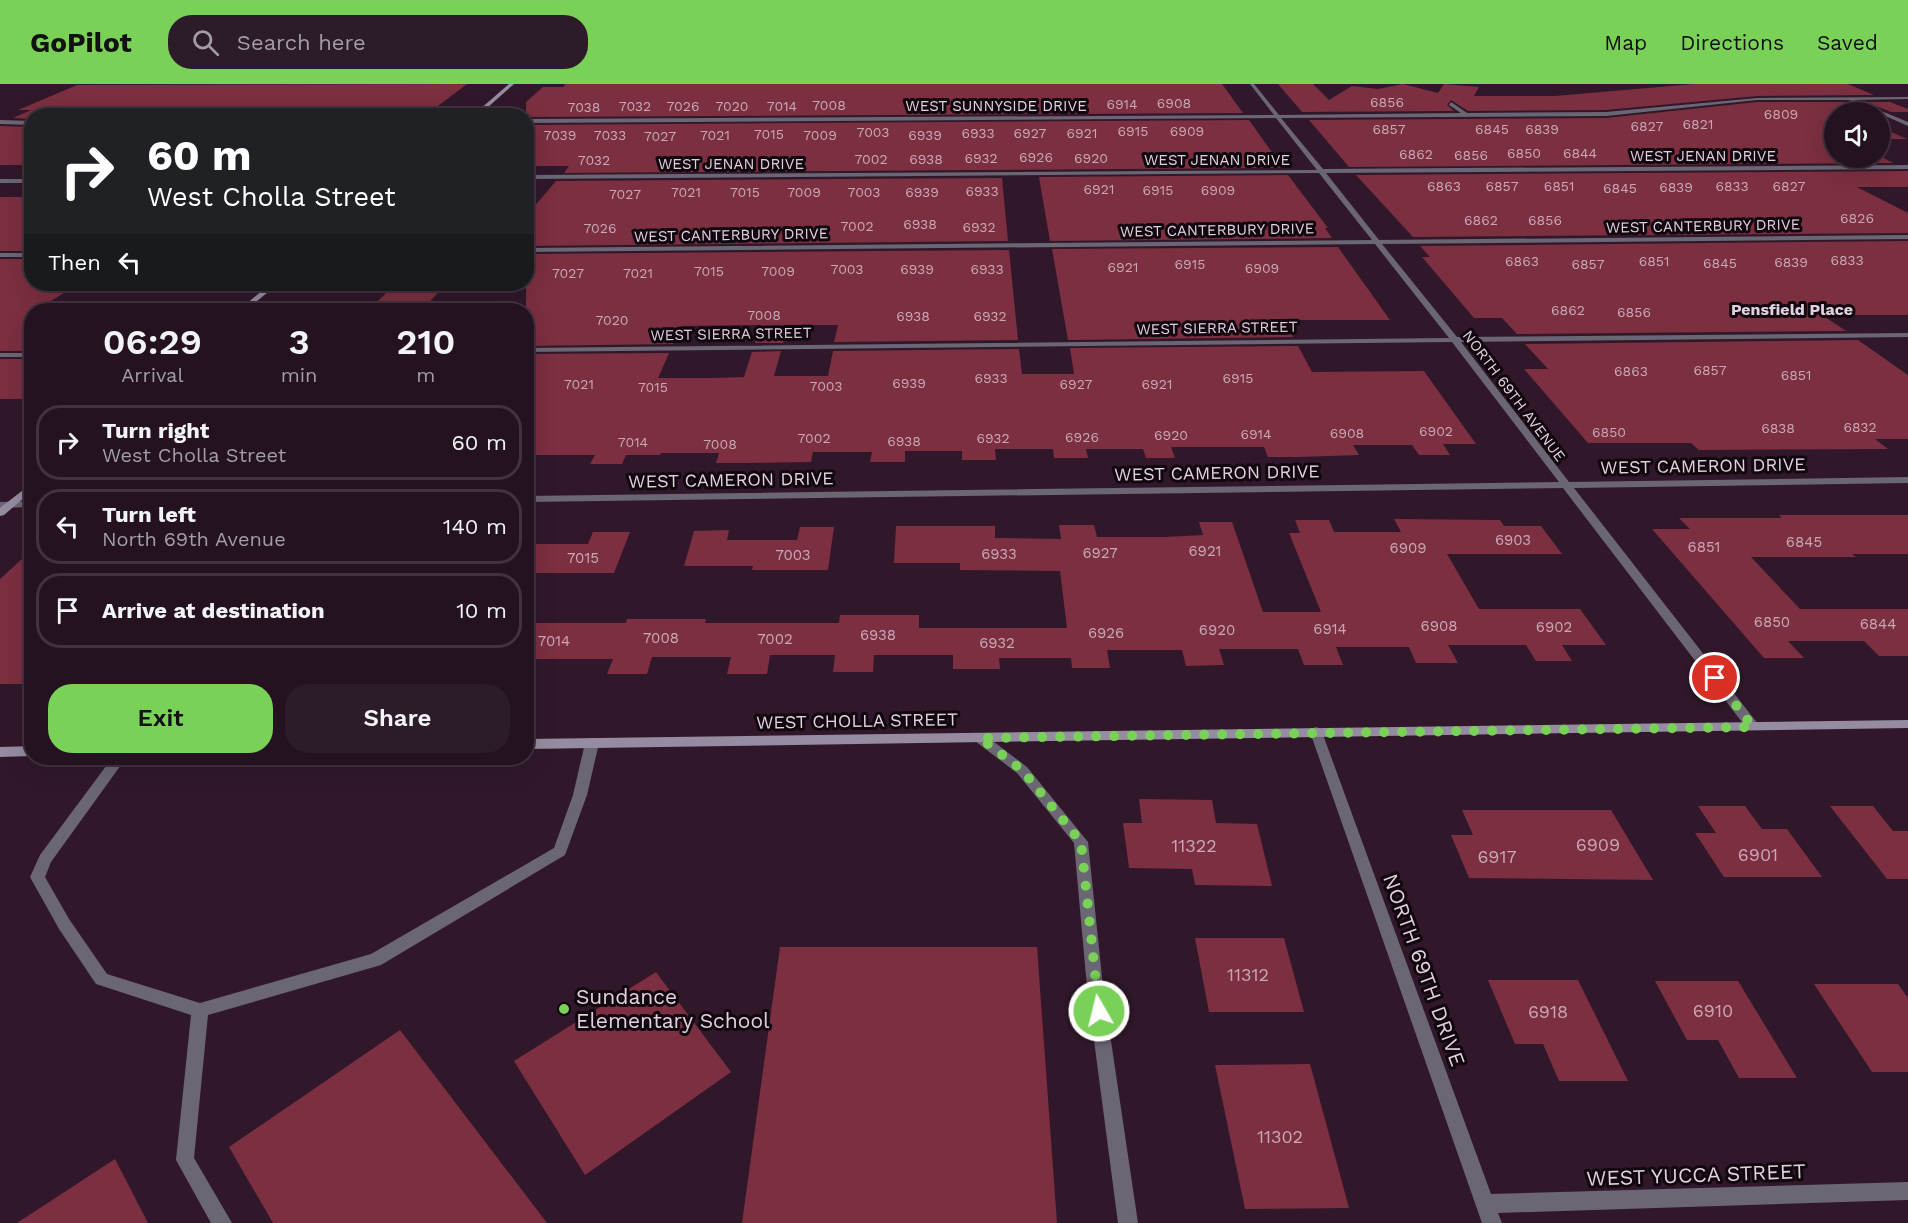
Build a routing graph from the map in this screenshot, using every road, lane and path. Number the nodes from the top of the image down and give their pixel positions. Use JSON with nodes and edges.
{"nodes":[{"id":1,"x":512,"y":84,"type":"edge"},
{"id":2,"x":1252,"y":84,"type":"edge"},
{"id":3,"x":1908,"y":98,"type":"edge"},
{"id":4,"x":1847,"y":99,"type":"junction"},
{"id":5,"x":1450,"y":104,"type":"dead end"},
{"id":6,"x":484,"y":108,"type":"edge"},
{"id":7,"x":1466,"y":115,"type":"junction"},
{"id":8,"x":1277,"y":116,"type":"junction"},
{"id":9,"x":534,"y":121,"type":"edge"},
{"id":10,"x":0,"y":122,"type":"edge"},
{"id":11,"x":24,"y":123,"type":"edge"},
{"id":12,"x":1908,"y":124,"type":"edge"},
{"id":13,"x":1908,"y":167,"type":"edge"},
{"id":14,"x":1321,"y":172,"type":"junction"},
{"id":15,"x":534,"y":177,"type":"edge"},
{"id":16,"x":0,"y":181,"type":"edge"},
{"id":17,"x":24,"y":181,"type":"edge"},
{"id":18,"x":1908,"y":237,"type":"edge"},
{"id":19,"x":1377,"y":242,"type":"junction"},
{"id":20,"x":534,"y":250,"type":"edge"},
{"id":21,"x":0,"y":255,"type":"edge"},
{"id":22,"x":24,"y":255,"type":"edge"},
{"id":23,"x":265,"y":291,"type":"edge"},
{"id":24,"x":251,"y":303,"type":"edge"},
{"id":25,"x":1908,"y":334,"type":"edge"},
{"id":26,"x":1454,"y":339,"type":"junction"},
{"id":27,"x":534,"y":350,"type":"edge"},
{"id":28,"x":0,"y":355,"type":"edge"},
{"id":29,"x":24,"y":355,"type":"edge"},
{"id":30,"x":1908,"y":480,"type":"edge"},
{"id":31,"x":1564,"y":484,"type":"junction"},
{"id":32,"x":24,"y":492,"type":"edge"},
{"id":33,"x":534,"y":498,"type":"edge"},
{"id":34,"x":24,"y":504,"type":"edge"},
{"id":35,"x":5,"y":505,"type":"edge"},
{"id":36,"x":0,"y":513,"type":"edge"},
{"id":37,"x":1908,"y":724,"type":"edge"},
{"id":38,"x":1753,"y":727,"type":"junction"},
{"id":39,"x":1316,"y":732,"type":"junction"},
{"id":40,"x":980,"y":738,"type":"junction"},
{"id":41,"x":592,"y":743,"type":"junction"},
{"id":42,"x":534,"y":744,"type":"edge"},
{"id":43,"x":24,"y":751,"type":"edge"},
{"id":44,"x":0,"y":752,"type":"edge"},
{"id":45,"x":114,"y":765,"type":"edge"},
{"id":46,"x":201,"y":1010,"type":"junction"},
{"id":47,"x":1908,"y":1191,"type":"edge"},
{"id":48,"x":1485,"y":1204,"type":"junction"},
{"id":49,"x":222,"y":1223,"type":"edge"},
{"id":50,"x":1128,"y":1223,"type":"edge"},
{"id":51,"x":1492,"y":1223,"type":"edge"}],
"edges":[{"from":1,"to":6,"type":"street"},
{"from":2,"to":8,"type":"street","name":"NORTH 69TH AVENUE"},
{"from":3,"to":4,"type":"street","name":"WEST SUNNYSIDE DRIVE"},
{"from":4,"to":7,"type":"street","name":"WEST SUNNYSIDE DRIVE"},
{"from":4,"to":12,"type":"street"},
{"from":5,"to":7,"type":"street"},
{"from":7,"to":8,"type":"street","name":"WEST SUNNYSIDE DRIVE"},
{"from":8,"to":9,"type":"street","name":"WEST SUNNYSIDE DRIVE"},
{"from":8,"to":14,"type":"street","name":"NORTH 69TH AVENUE"},
{"from":10,"to":11,"type":"street"},
{"from":13,"to":14,"type":"street","name":"WEST JENAN DRIVE"},
{"from":14,"to":15,"type":"street","name":"WEST JENAN DRIVE"},
{"from":14,"to":19,"type":"street","name":"NORTH 69TH AVENUE"},
{"from":16,"to":17,"type":"street"},
{"from":18,"to":19,"type":"street","name":"WEST CANTERBURY DRIVE"},
{"from":19,"to":20,"type":"street","name":"WEST CANTERBURY DRIVE"},
{"from":19,"to":26,"type":"street","name":"NORTH 69TH AVENUE"},
{"from":21,"to":22,"type":"street"},
{"from":23,"to":24,"type":"street"},
{"from":25,"to":26,"type":"street","name":"WEST SIERRA STREET"},
{"from":26,"to":27,"type":"street","name":"WEST SIERRA STREET"},
{"from":26,"to":31,"type":"street","name":"NORTH 69TH AVENUE"},
{"from":28,"to":29,"type":"street"},
{"from":30,"to":31,"type":"street","name":"WEST CAMERON DRIVE"},
{"from":31,"to":33,"type":"street","name":"WEST CAMERON DRIVE"},
{"from":31,"to":38,"type":"street","name":"NORTH 69TH AVENUE"},
{"from":32,"to":35,"type":"street"},
{"from":34,"to":35,"type":"street"},
{"from":35,"to":36,"type":"street"},
{"from":37,"to":38,"type":"street","name":"WEST CHOLLA STREET"},
{"from":38,"to":39,"type":"street","name":"WEST CHOLLA STREET"},
{"from":39,"to":40,"type":"street","name":"WEST CHOLLA STREET"},
{"from":39,"to":48,"type":"street","name":"NORTH 69TH DRIVE"},
{"from":40,"to":41,"type":"street","name":"WEST CHOLLA STREET"},
{"from":40,"to":50,"type":"street"},
{"from":41,"to":42,"type":"street","name":"WEST CHOLLA STREET"},
{"from":41,"to":46,"type":"street"},
{"from":43,"to":44,"type":"street"},
{"from":45,"to":46,"type":"street"},
{"from":46,"to":49,"type":"street"},
{"from":47,"to":48,"type":"street","name":"WEST YUCCA STREET"},
{"from":48,"to":51,"type":"street","name":"NORTH 69TH DRIVE"}]}
